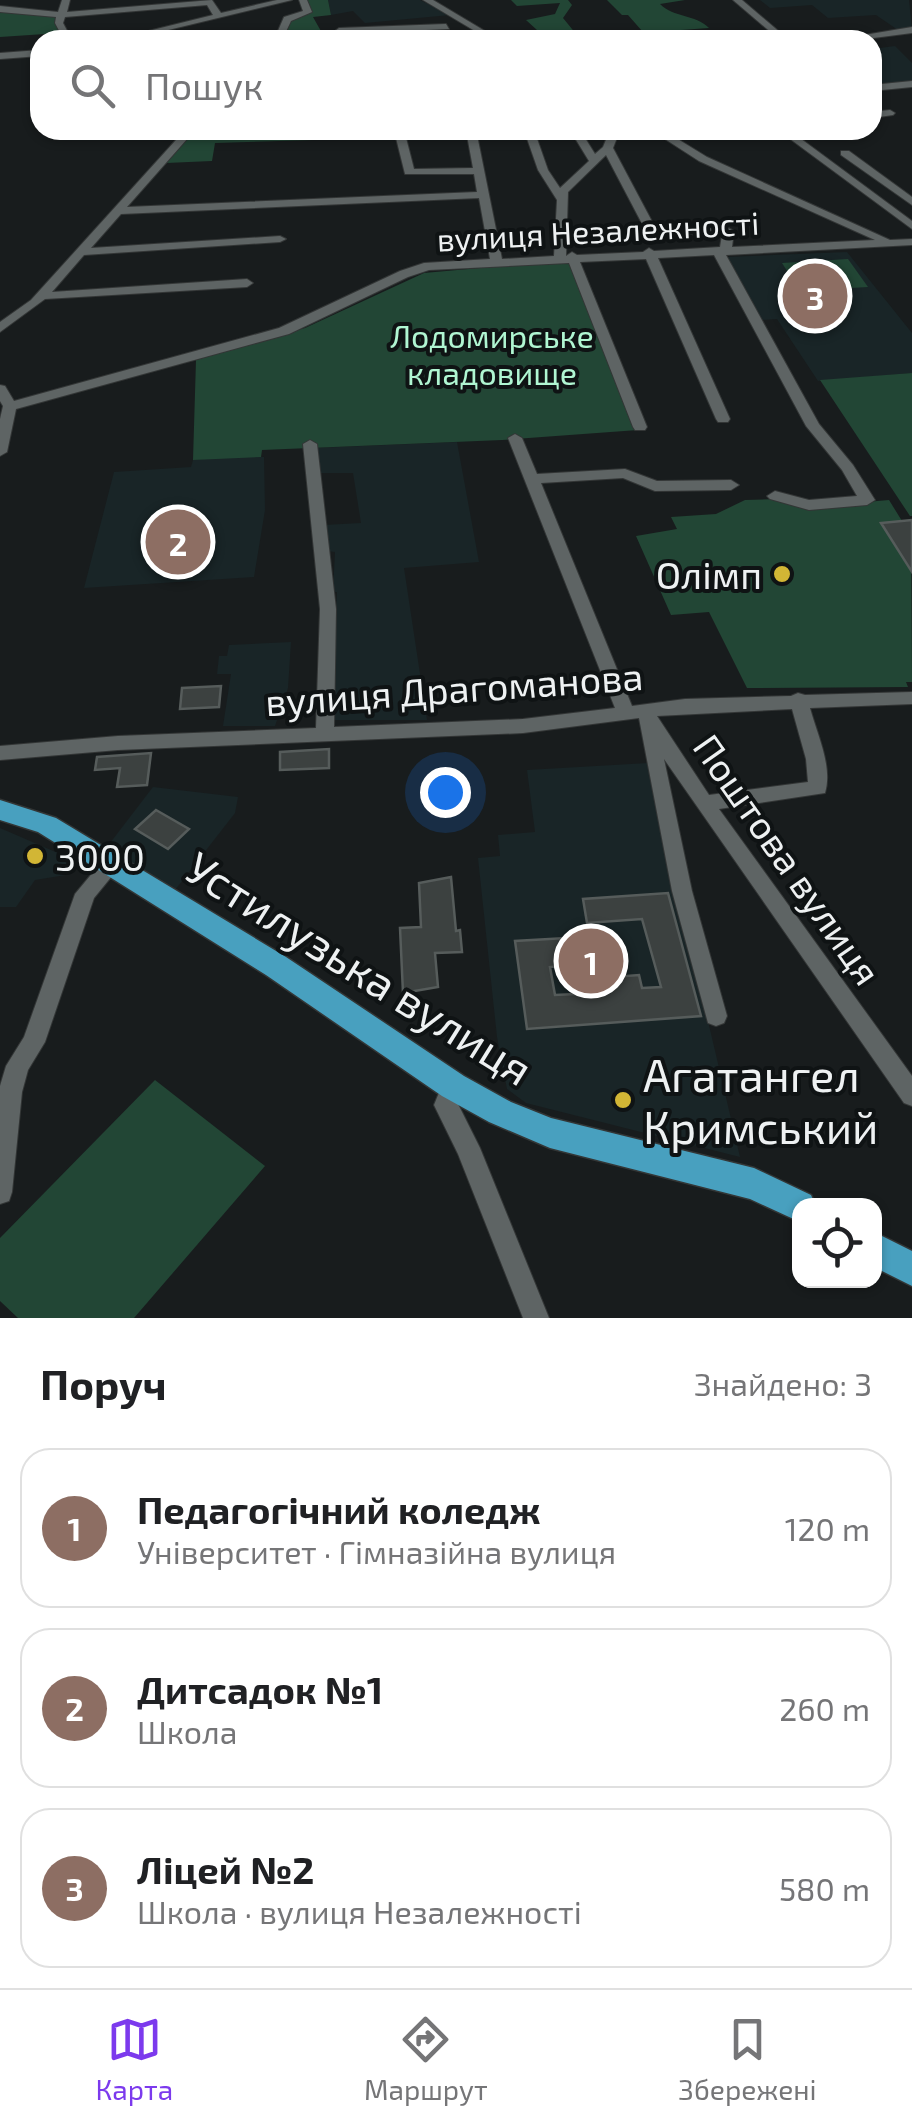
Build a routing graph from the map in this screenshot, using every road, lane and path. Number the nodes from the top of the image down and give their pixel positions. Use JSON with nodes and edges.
{"nodes":[{"id":1,"x":66,"y":0,"type":"edge"},
{"id":2,"x":288,"y":0,"type":"edge"},
{"id":3,"x":302,"y":0,"type":"edge"},
{"id":4,"x":427,"y":0,"type":"edge"},
{"id":5,"x":737,"y":0,"type":"edge"},
{"id":6,"x":245,"y":4,"type":"edge"},
{"id":7,"x":0,"y":9,"type":"edge"},
{"id":8,"x":217,"y":14,"type":"junction"},
{"id":9,"x":59,"y":15,"type":"junction"},
{"id":10,"x":470,"y":19,"type":"junction"},
{"id":11,"x":446,"y":27,"type":"junction"},
{"id":12,"x":64,"y":30,"type":"edge"},
{"id":13,"x":155,"y":30,"type":"edge"},
{"id":14,"x":283,"y":30,"type":"edge"},
{"id":15,"x":420,"y":30,"type":"edge"},
{"id":16,"x":447,"y":30,"type":"edge"},
{"id":17,"x":483,"y":30,"type":"edge"},
{"id":18,"x":773,"y":30,"type":"edge"},
{"id":19,"x":912,"y":30,"type":"edge"},
{"id":20,"x":882,"y":34,"type":"edge"},
{"id":21,"x":30,"y":54,"type":"edge"},
{"id":22,"x":0,"y":56,"type":"edge"},
{"id":23,"x":912,"y":84,"type":"edge"},
{"id":24,"x":882,"y":87,"type":"edge"},
{"id":25,"x":890,"y":113,"type":"dead end"},
{"id":26,"x":882,"y":114,"type":"edge"},
{"id":27,"x":181,"y":140,"type":"edge"},
{"id":28,"x":401,"y":140,"type":"edge"},
{"id":29,"x":473,"y":140,"type":"edge"},
{"id":30,"x":533,"y":140,"type":"edge"},
{"id":31,"x":582,"y":140,"type":"edge"},
{"id":32,"x":611,"y":140,"type":"edge"},
{"id":33,"x":673,"y":140,"type":"edge"},
{"id":34,"x":796,"y":140,"type":"edge"},
{"id":35,"x":608,"y":148,"type":"junction"},
{"id":36,"x":845,"y":154,"type":"dead end"},
{"id":37,"x":594,"y":161,"type":"junction"},
{"id":38,"x":478,"y":170,"type":"junction"},
{"id":39,"x":900,"y":193,"type":"junction"},
{"id":40,"x":483,"y":195,"type":"junction"},
{"id":41,"x":873,"y":197,"type":"junction"},
{"id":42,"x":561,"y":198,"type":"junction"},
{"id":43,"x":912,"y":202,"type":"edge"},
{"id":44,"x":117,"y":210,"type":"junction"},
{"id":45,"x":911,"y":225,"type":"edge"},
{"id":46,"x":280,"y":239,"type":"dead end"},
{"id":47,"x":889,"y":242,"type":"junction"},
{"id":48,"x":912,"y":242,"type":"edge"},
{"id":49,"x":722,"y":250,"type":"junction"},
{"id":50,"x":80,"y":252,"type":"junction"},
{"id":51,"x":649,"y":252,"type":"junction"},
{"id":52,"x":912,"y":254,"type":"edge"},
{"id":53,"x":566,"y":256,"type":"junction"},
{"id":54,"x":496,"y":260,"type":"junction"},
{"id":55,"x":247,"y":284,"type":"dead end"},
{"id":56,"x":41,"y":296,"type":"junction"},
{"id":57,"x":0,"y":328,"type":"edge"},
{"id":58,"x":0,"y":389,"type":"edge"},
{"id":59,"x":10,"y":406,"type":"junction"},
{"id":60,"x":723,"y":419,"type":"dead end"},
{"id":61,"x":640,"y":428,"type":"dead end"},
{"id":62,"x":514,"y":438,"type":"dead end"},
{"id":63,"x":310,"y":444,"type":"dead end"},
{"id":64,"x":0,"y":452,"type":"edge"},
{"id":65,"x":531,"y":479,"type":"junction"},
{"id":66,"x":731,"y":485,"type":"dead end"},
{"id":67,"x":775,"y":496,"type":"dead end"},
{"id":68,"x":912,"y":698,"type":"edge"},
{"id":69,"x":798,"y":699,"type":"junction"},
{"id":70,"x":635,"y":712,"type":"junction"},
{"id":71,"x":325,"y":734,"type":"junction"},
{"id":72,"x":0,"y":753,"type":"edge"},
{"id":73,"x":704,"y":803,"type":"junction"},
{"id":74,"x":0,"y":810,"type":"edge"},
{"id":75,"x":111,"y":866,"type":"junction"},
{"id":76,"x":716,"y":1016,"type":"dead end"},
{"id":77,"x":453,"y":1086,"type":"junction"},
{"id":78,"x":5,"y":1094,"type":"edge"},
{"id":79,"x":912,"y":1095,"type":"edge"},
{"id":80,"x":0,"y":1192,"type":"edge"},
{"id":81,"x":792,"y":1203,"type":"edge"},
{"id":82,"x":882,"y":1252,"type":"edge"},
{"id":83,"x":912,"y":1269,"type":"edge"},
{"id":84,"x":536,"y":1318,"type":"edge"}],
"edges":[{"from":1,"to":9,"type":"street"},
{"from":2,"to":6,"type":"street"},
{"from":3,"to":14,"type":"street"},
{"from":4,"to":10,"type":"street"},
{"from":5,"to":18,"type":"street"},
{"from":6,"to":8,"type":"street"},
{"from":7,"to":9,"type":"street"},
{"from":8,"to":9,"type":"street"},
{"from":8,"to":13,"type":"street"},
{"from":9,"to":12,"type":"street"},
{"from":10,"to":11,"type":"street"},
{"from":10,"to":17,"type":"street"},
{"from":11,"to":15,"type":"street"},
{"from":11,"to":16,"type":"street"},
{"from":19,"to":20,"type":"street"},
{"from":21,"to":22,"type":"street"},
{"from":23,"to":24,"type":"street"},
{"from":25,"to":26,"type":"street"},
{"from":27,"to":44,"type":"street"},
{"from":28,"to":38,"type":"street"},
{"from":29,"to":38,"type":"street"},
{"from":30,"to":42,"type":"street"},
{"from":31,"to":37,"type":"street"},
{"from":32,"to":35,"type":"street"},
{"from":33,"to":47,"type":"street"},
{"from":34,"to":41,"type":"street"},
{"from":35,"to":37,"type":"street"},
{"from":35,"to":49,"type":"street"},
{"from":36,"to":39,"type":"street"},
{"from":37,"to":42,"type":"street"},
{"from":38,"to":40,"type":"street"},
{"from":39,"to":41,"type":"street"},
{"from":39,"to":43,"type":"street"},
{"from":40,"to":44,"type":"street"},
{"from":40,"to":54,"type":"street"},
{"from":41,"to":45,"type":"street"},
{"from":42,"to":53,"type":"street"},
{"from":44,"to":50,"type":"street"},
{"from":46,"to":50,"type":"street"},
{"from":47,"to":48,"type":"street","name":"вулиця Незалежності"},
{"from":47,"to":49,"type":"street","name":"вулиця Незалежності"},
{"from":47,"to":52,"type":"street"},
{"from":49,"to":51,"type":"street","name":"вулиця Незалежності"},
{"from":49,"to":67,"type":"street"},
{"from":50,"to":56,"type":"street"},
{"from":51,"to":53,"type":"street","name":"вулиця Незалежності"},
{"from":51,"to":60,"type":"street"},
{"from":53,"to":54,"type":"street","name":"вулиця Незалежності"},
{"from":53,"to":61,"type":"street"},
{"from":54,"to":59,"type":"street","name":"вулиця Незалежності"},
{"from":55,"to":56,"type":"street"},
{"from":56,"to":57,"type":"street"},
{"from":58,"to":59,"type":"street"},
{"from":59,"to":64,"type":"street"},
{"from":62,"to":65,"type":"street"},
{"from":63,"to":71,"type":"street"},
{"from":65,"to":66,"type":"street"},
{"from":65,"to":70,"type":"street"},
{"from":68,"to":69,"type":"street","name":"вулиця Драгоманова"},
{"from":69,"to":70,"type":"street","name":"вулиця Драгоманова"},
{"from":69,"to":73,"type":"street"},
{"from":70,"to":71,"type":"street","name":"вулиця Драгоманова"},
{"from":70,"to":73,"type":"street","name":"Поштова вулиця"},
{"from":70,"to":76,"type":"street"},
{"from":71,"to":72,"type":"street","name":"вулиця Драгоманова"},
{"from":73,"to":79,"type":"street","name":"Поштова вулиця"},
{"from":74,"to":75,"type":"main road","name":"Устилузька вулиця"},
{"from":75,"to":77,"type":"main road","name":"Устилузька вулиця"},
{"from":75,"to":78,"type":"street"},
{"from":77,"to":81,"type":"main road","name":"Устилузька вулиця"},
{"from":77,"to":84,"type":"street"},
{"from":78,"to":80,"type":"street"},
{"from":82,"to":83,"type":"main road"}]}
